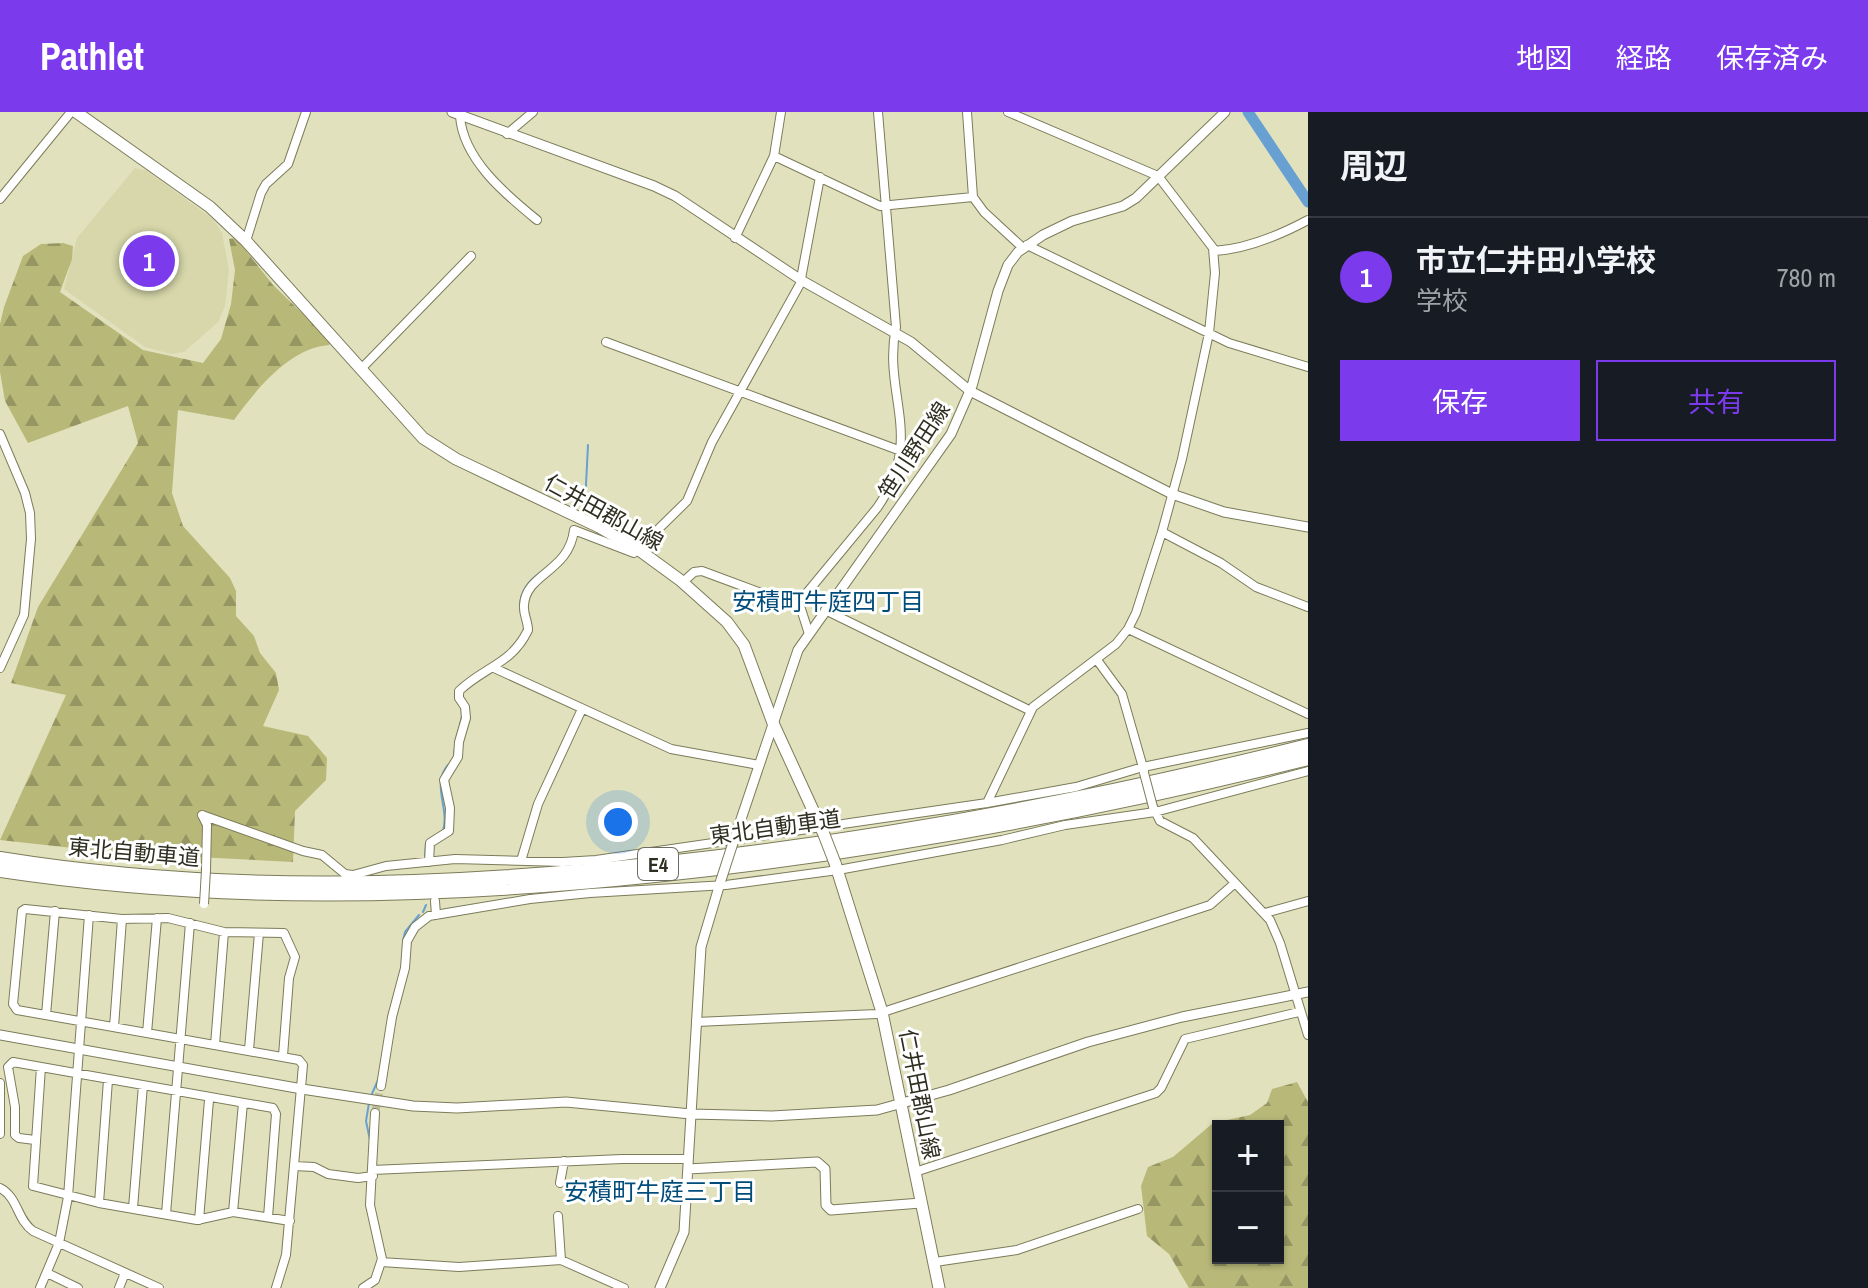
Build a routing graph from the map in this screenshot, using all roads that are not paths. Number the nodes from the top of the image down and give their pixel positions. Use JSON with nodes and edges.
{"nodes":[{"id":1,"x":73,"y":112,"type":"edge"},
{"id":2,"x":306,"y":112,"type":"edge"},
{"id":3,"x":533,"y":112,"type":"edge"},
{"id":4,"x":781,"y":112,"type":"edge"},
{"id":5,"x":878,"y":112,"type":"edge"},
{"id":6,"x":967,"y":112,"type":"edge"},
{"id":7,"x":1008,"y":112,"type":"edge"},
{"id":8,"x":1225,"y":112,"type":"edge"},
{"id":9,"x":456,"y":114,"type":"edge"},
{"id":10,"x":507,"y":134,"type":"junction"},
{"id":11,"x":774,"y":156,"type":"junction"},
{"id":12,"x":1158,"y":176,"type":"junction"},
{"id":13,"x":820,"y":177,"type":"junction"},
{"id":14,"x":973,"y":197,"type":"junction"},
{"id":15,"x":0,"y":199,"type":"edge"},
{"id":16,"x":885,"y":206,"type":"junction"},
{"id":17,"x":537,"y":220,"type":"dead end"},
{"id":18,"x":1308,"y":220,"type":"edge"},
{"id":19,"x":735,"y":238,"type":"junction"},
{"id":20,"x":246,"y":241,"type":"junction"},
{"id":21,"x":1025,"y":246,"type":"junction"},
{"id":22,"x":1214,"y":251,"type":"junction"},
{"id":23,"x":471,"y":256,"type":"dead end"},
{"id":24,"x":801,"y":280,"type":"junction"},
{"id":25,"x":895,"y":333,"type":"junction"},
{"id":26,"x":1209,"y":333,"type":"junction"},
{"id":27,"x":606,"y":342,"type":"dead end"},
{"id":28,"x":1308,"y":367,"type":"edge"},
{"id":29,"x":361,"y":369,"type":"junction"},
{"id":30,"x":970,"y":391,"type":"junction"},
{"id":31,"x":742,"y":392,"type":"junction"},
{"id":32,"x":0,"y":434,"type":"edge"},
{"id":33,"x":901,"y":451,"type":"junction"},
{"id":34,"x":1172,"y":494,"type":"junction"},
{"id":35,"x":1308,"y":527,"type":"edge"},
{"id":36,"x":1162,"y":532,"type":"junction"},
{"id":37,"x":639,"y":550,"type":"junction"},
{"id":38,"x":682,"y":583,"type":"junction"},
{"id":39,"x":796,"y":606,"type":"junction"},
{"id":40,"x":1308,"y":607,"type":"edge"},
{"id":41,"x":825,"y":610,"type":"junction"},
{"id":42,"x":1128,"y":629,"type":"junction"},
{"id":43,"x":809,"y":634,"type":"junction"},
{"id":44,"x":1097,"y":660,"type":"junction"},
{"id":45,"x":0,"y":668,"type":"edge"},
{"id":46,"x":494,"y":668,"type":"junction"},
{"id":47,"x":582,"y":709,"type":"junction"},
{"id":48,"x":1031,"y":711,"type":"junction"},
{"id":49,"x":1308,"y":714,"type":"edge"},
{"id":50,"x":773,"y":723,"type":"junction"},
{"id":51,"x":1308,"y":733,"type":"edge"},
{"id":52,"x":1308,"y":746,"type":"edge"},
{"id":53,"x":1308,"y":758,"type":"edge"},
{"id":54,"x":759,"y":765,"type":"junction"},
{"id":55,"x":1144,"y":770,"type":"junction"},
{"id":56,"x":1308,"y":771,"type":"edge"},
{"id":57,"x":987,"y":803,"type":"junction"},
{"id":58,"x":1154,"y":809,"type":"junction"},
{"id":59,"x":822,"y":829,"type":"junction"},
{"id":60,"x":734,"y":840,"type":"junction"},
{"id":61,"x":0,"y":859,"type":"edge"},
{"id":62,"x":521,"y":861,"type":"junction"},
{"id":63,"x":432,"y":864,"type":"junction"},
{"id":64,"x":837,"y":867,"type":"junction"},
{"id":65,"x":0,"y":870,"type":"edge"},
{"id":66,"x":720,"y":883,"type":"junction"},
{"id":67,"x":1235,"y":883,"type":"junction"},
{"id":68,"x":435,"y":901,"type":"dead end"},
{"id":69,"x":1308,"y":901,"type":"edge"},
{"id":70,"x":204,"y":904,"type":"dead end"},
{"id":71,"x":55,"y":911,"type":"junction"},
{"id":72,"x":1265,"y":913,"type":"junction"},
{"id":73,"x":89,"y":915,"type":"junction"},
{"id":74,"x":436,"y":915,"type":"junction"},
{"id":75,"x":157,"y":918,"type":"junction"},
{"id":76,"x":122,"y":919,"type":"junction"},
{"id":77,"x":190,"y":923,"type":"junction"},
{"id":78,"x":224,"y":932,"type":"junction"},
{"id":79,"x":259,"y":933,"type":"junction"},
{"id":80,"x":1308,"y":992,"type":"edge"},
{"id":81,"x":1294,"y":994,"type":"junction"},
{"id":82,"x":882,"y":1012,"type":"junction"},
{"id":83,"x":1299,"y":1012,"type":"junction"},
{"id":84,"x":46,"y":1015,"type":"junction"},
{"id":85,"x":80,"y":1022,"type":"junction"},
{"id":86,"x":696,"y":1022,"type":"junction"},
{"id":87,"x":114,"y":1027,"type":"junction"},
{"id":88,"x":147,"y":1033,"type":"junction"},
{"id":89,"x":0,"y":1035,"type":"edge"},
{"id":90,"x":1308,"y":1035,"type":"edge"},
{"id":91,"x":181,"y":1039,"type":"junction"},
{"id":92,"x":215,"y":1045,"type":"junction"},
{"id":93,"x":77,"y":1048,"type":"junction"},
{"id":94,"x":249,"y":1050,"type":"junction"},
{"id":95,"x":283,"y":1056,"type":"junction"},
{"id":96,"x":41,"y":1067,"type":"junction"},
{"id":97,"x":179,"y":1067,"type":"junction"},
{"id":98,"x":75,"y":1074,"type":"junction"},
{"id":99,"x":108,"y":1080,"type":"junction"},
{"id":100,"x":0,"y":1083,"type":"edge"},
{"id":101,"x":143,"y":1085,"type":"junction"},
{"id":102,"x":381,"y":1086,"type":"tunnel mouth"},
{"id":103,"x":302,"y":1089,"type":"junction"},
{"id":104,"x":176,"y":1091,"type":"junction"},
{"id":105,"x":209,"y":1100,"type":"dead end"},
{"id":106,"x":243,"y":1103,"type":"junction"},
{"id":107,"x":902,"y":1104,"type":"junction"},
{"id":108,"x":375,"y":1113,"type":"tunnel mouth"},
{"id":109,"x":691,"y":1114,"type":"junction"},
{"id":110,"x":0,"y":1134,"type":"edge"},
{"id":111,"x":35,"y":1140,"type":"junction"},
{"id":112,"x":564,"y":1161,"type":"junction"},
{"id":113,"x":688,"y":1164,"type":"junction"},
{"id":114,"x":294,"y":1166,"type":"junction"},
{"id":115,"x":915,"y":1172,"type":"junction"},
{"id":116,"x":373,"y":1173,"type":"junction"},
{"id":117,"x":560,"y":1183,"type":"dead end"},
{"id":118,"x":0,"y":1188,"type":"edge"},
{"id":119,"x":68,"y":1197,"type":"junction"},
{"id":120,"x":99,"y":1203,"type":"junction"},
{"id":121,"x":921,"y":1203,"type":"junction"},
{"id":122,"x":133,"y":1208,"type":"junction"},
{"id":123,"x":1138,"y":1209,"type":"dead end"},
{"id":124,"x":233,"y":1212,"type":"junction"},
{"id":125,"x":166,"y":1214,"type":"junction"},
{"id":126,"x":558,"y":1216,"type":"dead end"},
{"id":127,"x":268,"y":1217,"type":"junction"},
{"id":128,"x":199,"y":1220,"type":"junction"},
{"id":129,"x":290,"y":1221,"type":"junction"},
{"id":130,"x":59,"y":1243,"type":"junction"},
{"id":131,"x":561,"y":1260,"type":"junction"},
{"id":132,"x":381,"y":1262,"type":"junction"},
{"id":133,"x":935,"y":1262,"type":"junction"},
{"id":134,"x":47,"y":1273,"type":"junction"},
{"id":135,"x":125,"y":1273,"type":"junction"},
{"id":136,"x":40,"y":1288,"type":"edge"},
{"id":137,"x":78,"y":1288,"type":"edge"},
{"id":138,"x":119,"y":1288,"type":"edge"},
{"id":139,"x":159,"y":1288,"type":"edge"},
{"id":140,"x":276,"y":1288,"type":"edge"},
{"id":141,"x":363,"y":1288,"type":"edge"},
{"id":142,"x":624,"y":1288,"type":"edge"},
{"id":143,"x":660,"y":1288,"type":"edge"},
{"id":144,"x":939,"y":1288,"type":"edge"}],
"edges":[{"from":1,"to":15,"type":"street"},
{"from":1,"to":20,"type":"main road","name":"仁井田郡山線"},
{"from":2,"to":20,"type":"street"},
{"from":3,"to":10,"type":"street"},
{"from":4,"to":11,"type":"street"},
{"from":5,"to":16,"type":"street"},
{"from":6,"to":14,"type":"street"},
{"from":7,"to":12,"type":"street"},
{"from":8,"to":12,"type":"street","name":"笹川野田線"},
{"from":9,"to":10,"type":"street"},
{"from":9,"to":17,"type":"street"},
{"from":10,"to":19,"type":"street"},
{"from":11,"to":13,"type":"street"},
{"from":11,"to":19,"type":"street"},
{"from":12,"to":21,"type":"street","name":"笹川野田線"},
{"from":12,"to":22,"type":"street"},
{"from":13,"to":16,"type":"street"},
{"from":13,"to":24,"type":"street"},
{"from":14,"to":16,"type":"street"},
{"from":14,"to":21,"type":"street"},
{"from":16,"to":25,"type":"street"},
{"from":18,"to":22,"type":"street"},
{"from":19,"to":24,"type":"street"},
{"from":20,"to":29,"type":"main road","name":"仁井田郡山線"},
{"from":21,"to":26,"type":"street"},
{"from":21,"to":30,"type":"street","name":"笹川野田線"},
{"from":22,"to":26,"type":"street"},
{"from":23,"to":29,"type":"street"},
{"from":24,"to":25,"type":"street"},
{"from":24,"to":31,"type":"street"},
{"from":25,"to":30,"type":"street"},
{"from":25,"to":33,"type":"street"},
{"from":26,"to":28,"type":"street"},
{"from":26,"to":34,"type":"street"},
{"from":27,"to":31,"type":"street"},
{"from":29,"to":37,"type":"main road","name":"仁井田郡山線"},
{"from":30,"to":34,"type":"street"},
{"from":30,"to":41,"type":"street","name":"笹川野田線"},
{"from":31,"to":33,"type":"street"},
{"from":31,"to":37,"type":"street"},
{"from":32,"to":45,"type":"street"},
{"from":33,"to":39,"type":"street"},
{"from":34,"to":35,"type":"street"},
{"from":34,"to":36,"type":"street"},
{"from":36,"to":40,"type":"street"},
{"from":36,"to":42,"type":"street"},
{"from":37,"to":38,"type":"main road","name":"仁井田郡山線"},
{"from":37,"to":46,"type":"street"},
{"from":38,"to":39,"type":"street"},
{"from":38,"to":50,"type":"main road","name":"仁井田郡山線"},
{"from":39,"to":43,"type":"street"},
{"from":41,"to":43,"type":"street","name":"笹川野田線"},
{"from":41,"to":48,"type":"street"},
{"from":42,"to":44,"type":"street"},
{"from":42,"to":49,"type":"street"},
{"from":43,"to":50,"type":"street","name":"笹川野田線"},
{"from":44,"to":48,"type":"street"},
{"from":44,"to":55,"type":"street"},
{"from":46,"to":47,"type":"street"},
{"from":46,"to":63,"type":"street"},
{"from":47,"to":54,"type":"street"},
{"from":47,"to":62,"type":"street"},
{"from":48,"to":57,"type":"street"},
{"from":50,"to":54,"type":"street","name":"笹川野田線"},
{"from":50,"to":59,"type":"main road","name":"仁井田郡山線"},
{"from":51,"to":55,"type":"street"},
{"from":52,"to":61,"type":"highway","name":"東北自動車道","number":"E4"},
{"from":53,"to":65,"type":"highway","name":"東北自動車道","number":"E4"},
{"from":54,"to":60,"type":"street","name":"笹川野田線"},
{"from":55,"to":57,"type":"street"},
{"from":55,"to":58,"type":"street","bridge":true},
{"from":56,"to":58,"type":"street"},
{"from":57,"to":59,"type":"street"},
{"from":58,"to":64,"type":"street"},
{"from":58,"to":67,"type":"street"},
{"from":59,"to":60,"type":"street"},
{"from":59,"to":64,"type":"main road","name":"仁井田郡山線","bridge":true},
{"from":60,"to":62,"type":"street"},
{"from":60,"to":66,"type":"street","name":"笹川野田線","bridge":true},
{"from":62,"to":63,"type":"street"},
{"from":63,"to":70,"type":"street","bridge":true},
{"from":64,"to":66,"type":"street"},
{"from":64,"to":82,"type":"main road","name":"仁井田郡山線"},
{"from":66,"to":74,"type":"street"},
{"from":66,"to":86,"type":"street","name":"笹川野田線"},
{"from":67,"to":72,"type":"street"},
{"from":67,"to":82,"type":"street"},
{"from":68,"to":74,"type":"street"},
{"from":69,"to":72,"type":"street"},
{"from":71,"to":73,"type":"street"},
{"from":71,"to":84,"type":"street"},
{"from":71,"to":84,"type":"street"},
{"from":72,"to":81,"type":"street"},
{"from":73,"to":76,"type":"street"},
{"from":73,"to":85,"type":"street"},
{"from":74,"to":102,"type":"street"},
{"from":75,"to":76,"type":"street"},
{"from":75,"to":77,"type":"street"},
{"from":75,"to":88,"type":"street"},
{"from":76,"to":87,"type":"street"},
{"from":77,"to":78,"type":"street"},
{"from":77,"to":91,"type":"street"},
{"from":78,"to":79,"type":"street"},
{"from":78,"to":92,"type":"street"},
{"from":79,"to":94,"type":"street"},
{"from":79,"to":95,"type":"street"},
{"from":80,"to":81,"type":"street"},
{"from":81,"to":83,"type":"street"},
{"from":81,"to":107,"type":"street"},
{"from":82,"to":86,"type":"street"},
{"from":82,"to":107,"type":"main road","name":"仁井田郡山線"},
{"from":83,"to":90,"type":"street"},
{"from":83,"to":115,"type":"street"},
{"from":84,"to":85,"type":"street"},
{"from":85,"to":87,"type":"street"},
{"from":85,"to":93,"type":"street"},
{"from":86,"to":109,"type":"street","name":"笹川野田線"},
{"from":87,"to":88,"type":"street"},
{"from":88,"to":91,"type":"street"},
{"from":89,"to":93,"type":"street"},
{"from":91,"to":92,"type":"street"},
{"from":91,"to":97,"type":"street"},
{"from":92,"to":94,"type":"street"},
{"from":93,"to":97,"type":"street"},
{"from":93,"to":98,"type":"street"},
{"from":94,"to":95,"type":"street"},
{"from":95,"to":103,"type":"street"},
{"from":96,"to":98,"type":"street"},
{"from":96,"to":111,"type":"street"},
{"from":96,"to":111,"type":"street"},
{"from":97,"to":103,"type":"street"},
{"from":97,"to":104,"type":"street"},
{"from":98,"to":99,"type":"street"},
{"from":98,"to":119,"type":"street"},
{"from":99,"to":101,"type":"street"},
{"from":99,"to":120,"type":"street"},
{"from":100,"to":110,"type":"street"},
{"from":101,"to":104,"type":"street"},
{"from":101,"to":122,"type":"street"},
{"from":103,"to":109,"type":"street"},
{"from":103,"to":114,"type":"street"},
{"from":104,"to":106,"type":"street"},
{"from":104,"to":125,"type":"street"},
{"from":105,"to":128,"type":"street"},
{"from":106,"to":124,"type":"street"},
{"from":106,"to":127,"type":"street"},
{"from":107,"to":109,"type":"street"},
{"from":107,"to":115,"type":"main road","name":"仁井田郡山線"},
{"from":108,"to":116,"type":"street"},
{"from":109,"to":113,"type":"street","name":"笹川野田線"},
{"from":111,"to":119,"type":"street"},
{"from":112,"to":113,"type":"street"},
{"from":112,"to":116,"type":"street"},
{"from":112,"to":117,"type":"street"},
{"from":113,"to":121,"type":"street"},
{"from":113,"to":143,"type":"street","name":"笹川野田線"},
{"from":114,"to":116,"type":"street"},
{"from":114,"to":129,"type":"street"},
{"from":115,"to":121,"type":"main road","name":"仁井田郡山線"},
{"from":116,"to":132,"type":"street"},
{"from":118,"to":130,"type":"street"},
{"from":119,"to":120,"type":"street"},
{"from":119,"to":130,"type":"street"},
{"from":120,"to":122,"type":"street"},
{"from":121,"to":133,"type":"main road","name":"仁井田郡山線"},
{"from":122,"to":125,"type":"street"},
{"from":123,"to":133,"type":"street"},
{"from":124,"to":127,"type":"street"},
{"from":124,"to":128,"type":"street"},
{"from":125,"to":128,"type":"street"},
{"from":126,"to":131,"type":"street"},
{"from":127,"to":129,"type":"street"},
{"from":129,"to":140,"type":"street"},
{"from":130,"to":134,"type":"street"},
{"from":130,"to":135,"type":"street"},
{"from":131,"to":132,"type":"street"},
{"from":131,"to":142,"type":"street"},
{"from":132,"to":141,"type":"street"},
{"from":133,"to":144,"type":"main road","name":"仁井田郡山線"},
{"from":134,"to":136,"type":"street"},
{"from":134,"to":137,"type":"street"},
{"from":135,"to":138,"type":"street"},
{"from":135,"to":139,"type":"street"}]}
